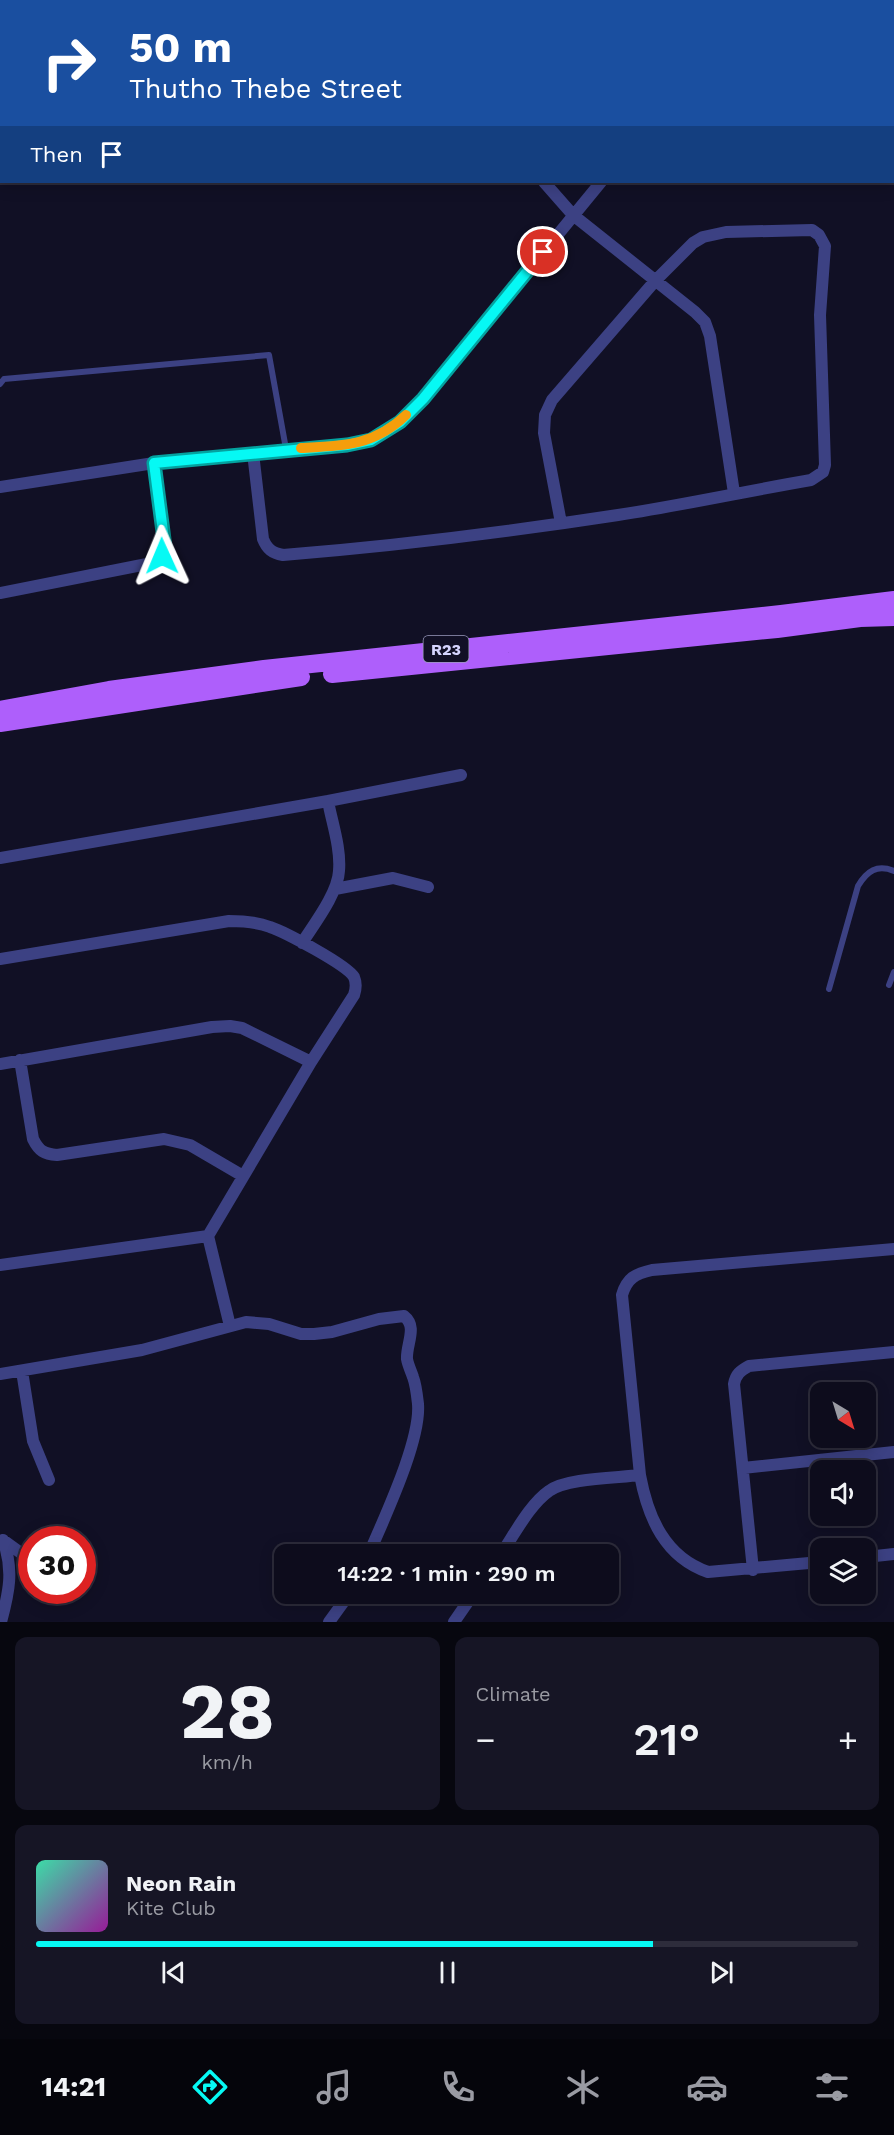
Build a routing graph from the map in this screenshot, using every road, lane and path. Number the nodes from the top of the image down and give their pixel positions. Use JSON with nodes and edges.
{"nodes":[{"id":1,"x":545,"y":183,"type":"edge"},
{"id":2,"x":600,"y":183,"type":"edge"},
{"id":3,"x":573,"y":215,"type":"junction"},
{"id":4,"x":654,"y":281,"type":"junction"},
{"id":5,"x":0,"y":384,"type":"edge"},
{"id":6,"x":286,"y":449,"type":"junction"},
{"id":7,"x":253,"y":453,"type":"junction"},
{"id":8,"x":154,"y":463,"type":"junction"},
{"id":9,"x":0,"y":487,"type":"edge"},
{"id":10,"x":734,"y":493,"type":"junction"},
{"id":11,"x":561,"y":523,"type":"junction"},
{"id":12,"x":0,"y":593,"type":"edge"},
{"id":13,"x":894,"y":600,"type":"edge"},
{"id":14,"x":894,"y":617,"type":"edge"},
{"id":15,"x":0,"y":710,"type":"edge"},
{"id":16,"x":0,"y":723,"type":"edge"},
{"id":17,"x":461,"y":775,"type":"dead end"},
{"id":18,"x":327,"y":801,"type":"junction"},
{"id":19,"x":0,"y":858,"type":"edge"},
{"id":20,"x":894,"y":871,"type":"edge"},
{"id":21,"x":428,"y":887,"type":"dead end"},
{"id":22,"x":335,"y":889,"type":"junction"},
{"id":23,"x":302,"y":943,"type":"junction"},
{"id":24,"x":0,"y":959,"type":"edge"},
{"id":25,"x":894,"y":972,"type":"edge"},
{"id":26,"x":889,"y":985,"type":"dead end"},
{"id":27,"x":829,"y":989,"type":"dead end"},
{"id":28,"x":21,"y":1060,"type":"junction"},
{"id":29,"x":311,"y":1062,"type":"junction"},
{"id":30,"x":0,"y":1064,"type":"edge"},
{"id":31,"x":243,"y":1176,"type":"junction"},
{"id":32,"x":208,"y":1236,"type":"junction"},
{"id":33,"x":894,"y":1249,"type":"edge"},
{"id":34,"x":0,"y":1265,"type":"edge"},
{"id":35,"x":230,"y":1326,"type":"junction"},
{"id":36,"x":894,"y":1352,"type":"edge"},
{"id":37,"x":22,"y":1371,"type":"junction"},
{"id":38,"x":0,"y":1374,"type":"edge"},
{"id":39,"x":894,"y":1452,"type":"edge"},
{"id":40,"x":743,"y":1468,"type":"junction"},
{"id":41,"x":640,"y":1475,"type":"junction"},
{"id":42,"x":49,"y":1480,"type":"dead end"},
{"id":43,"x":2,"y":1539,"type":"edge"},
{"id":44,"x":373,"y":1544,"type":"edge"},
{"id":45,"x":508,"y":1544,"type":"edge"},
{"id":46,"x":18,"y":1551,"type":"edge"},
{"id":47,"x":894,"y":1554,"type":"edge"},
{"id":48,"x":876,"y":1556,"type":"edge"},
{"id":49,"x":894,"y":1559,"type":"edge"},
{"id":50,"x":810,"y":1563,"type":"edge"},
{"id":51,"x":753,"y":1570,"type":"junction"},
{"id":52,"x":342,"y":1604,"type":"edge"},
{"id":53,"x":466,"y":1604,"type":"edge"},
{"id":54,"x":1,"y":1622,"type":"edge"},
{"id":55,"x":329,"y":1622,"type":"edge"},
{"id":56,"x":454,"y":1622,"type":"edge"}],
"edges":[{"from":1,"to":3,"type":"street"},
{"from":2,"to":3,"type":"street"},
{"from":3,"to":4,"type":"street"},
{"from":3,"to":6,"type":"street"},
{"from":4,"to":10,"type":"street"},
{"from":4,"to":10,"type":"street"},
{"from":4,"to":11,"type":"street"},
{"from":5,"to":6,"type":"lane"},
{"from":6,"to":7,"type":"street"},
{"from":7,"to":8,"type":"street"},
{"from":7,"to":11,"type":"street"},
{"from":8,"to":9,"type":"street"},
{"from":8,"to":12,"type":"street"},
{"from":10,"to":11,"type":"street"},
{"from":13,"to":15,"type":"main road","number":"R23"},
{"from":14,"to":16,"type":"main road","number":"R23"},
{"from":17,"to":18,"type":"street"},
{"from":18,"to":19,"type":"street"},
{"from":18,"to":22,"type":"street"},
{"from":20,"to":27,"type":"lane"},
{"from":21,"to":22,"type":"street"},
{"from":22,"to":23,"type":"street"},
{"from":23,"to":24,"type":"street"},
{"from":23,"to":29,"type":"street"},
{"from":25,"to":26,"type":"lane"},
{"from":28,"to":29,"type":"street"},
{"from":28,"to":30,"type":"street"},
{"from":28,"to":31,"type":"street"},
{"from":29,"to":31,"type":"street"},
{"from":31,"to":32,"type":"street"},
{"from":32,"to":34,"type":"street"},
{"from":32,"to":35,"type":"street"},
{"from":33,"to":41,"type":"street"},
{"from":35,"to":37,"type":"street"},
{"from":35,"to":44,"type":"street"},
{"from":36,"to":40,"type":"street"},
{"from":37,"to":38,"type":"street"},
{"from":37,"to":42,"type":"street"},
{"from":39,"to":40,"type":"street"},
{"from":40,"to":51,"type":"street"},
{"from":41,"to":45,"type":"street"},
{"from":41,"to":51,"type":"street"},
{"from":43,"to":46,"type":"street"},
{"from":43,"to":54,"type":"street"},
{"from":47,"to":48,"type":"street"},
{"from":47,"to":49,"type":"street"},
{"from":50,"to":51,"type":"street"},
{"from":52,"to":55,"type":"street"},
{"from":53,"to":56,"type":"street"}]}
